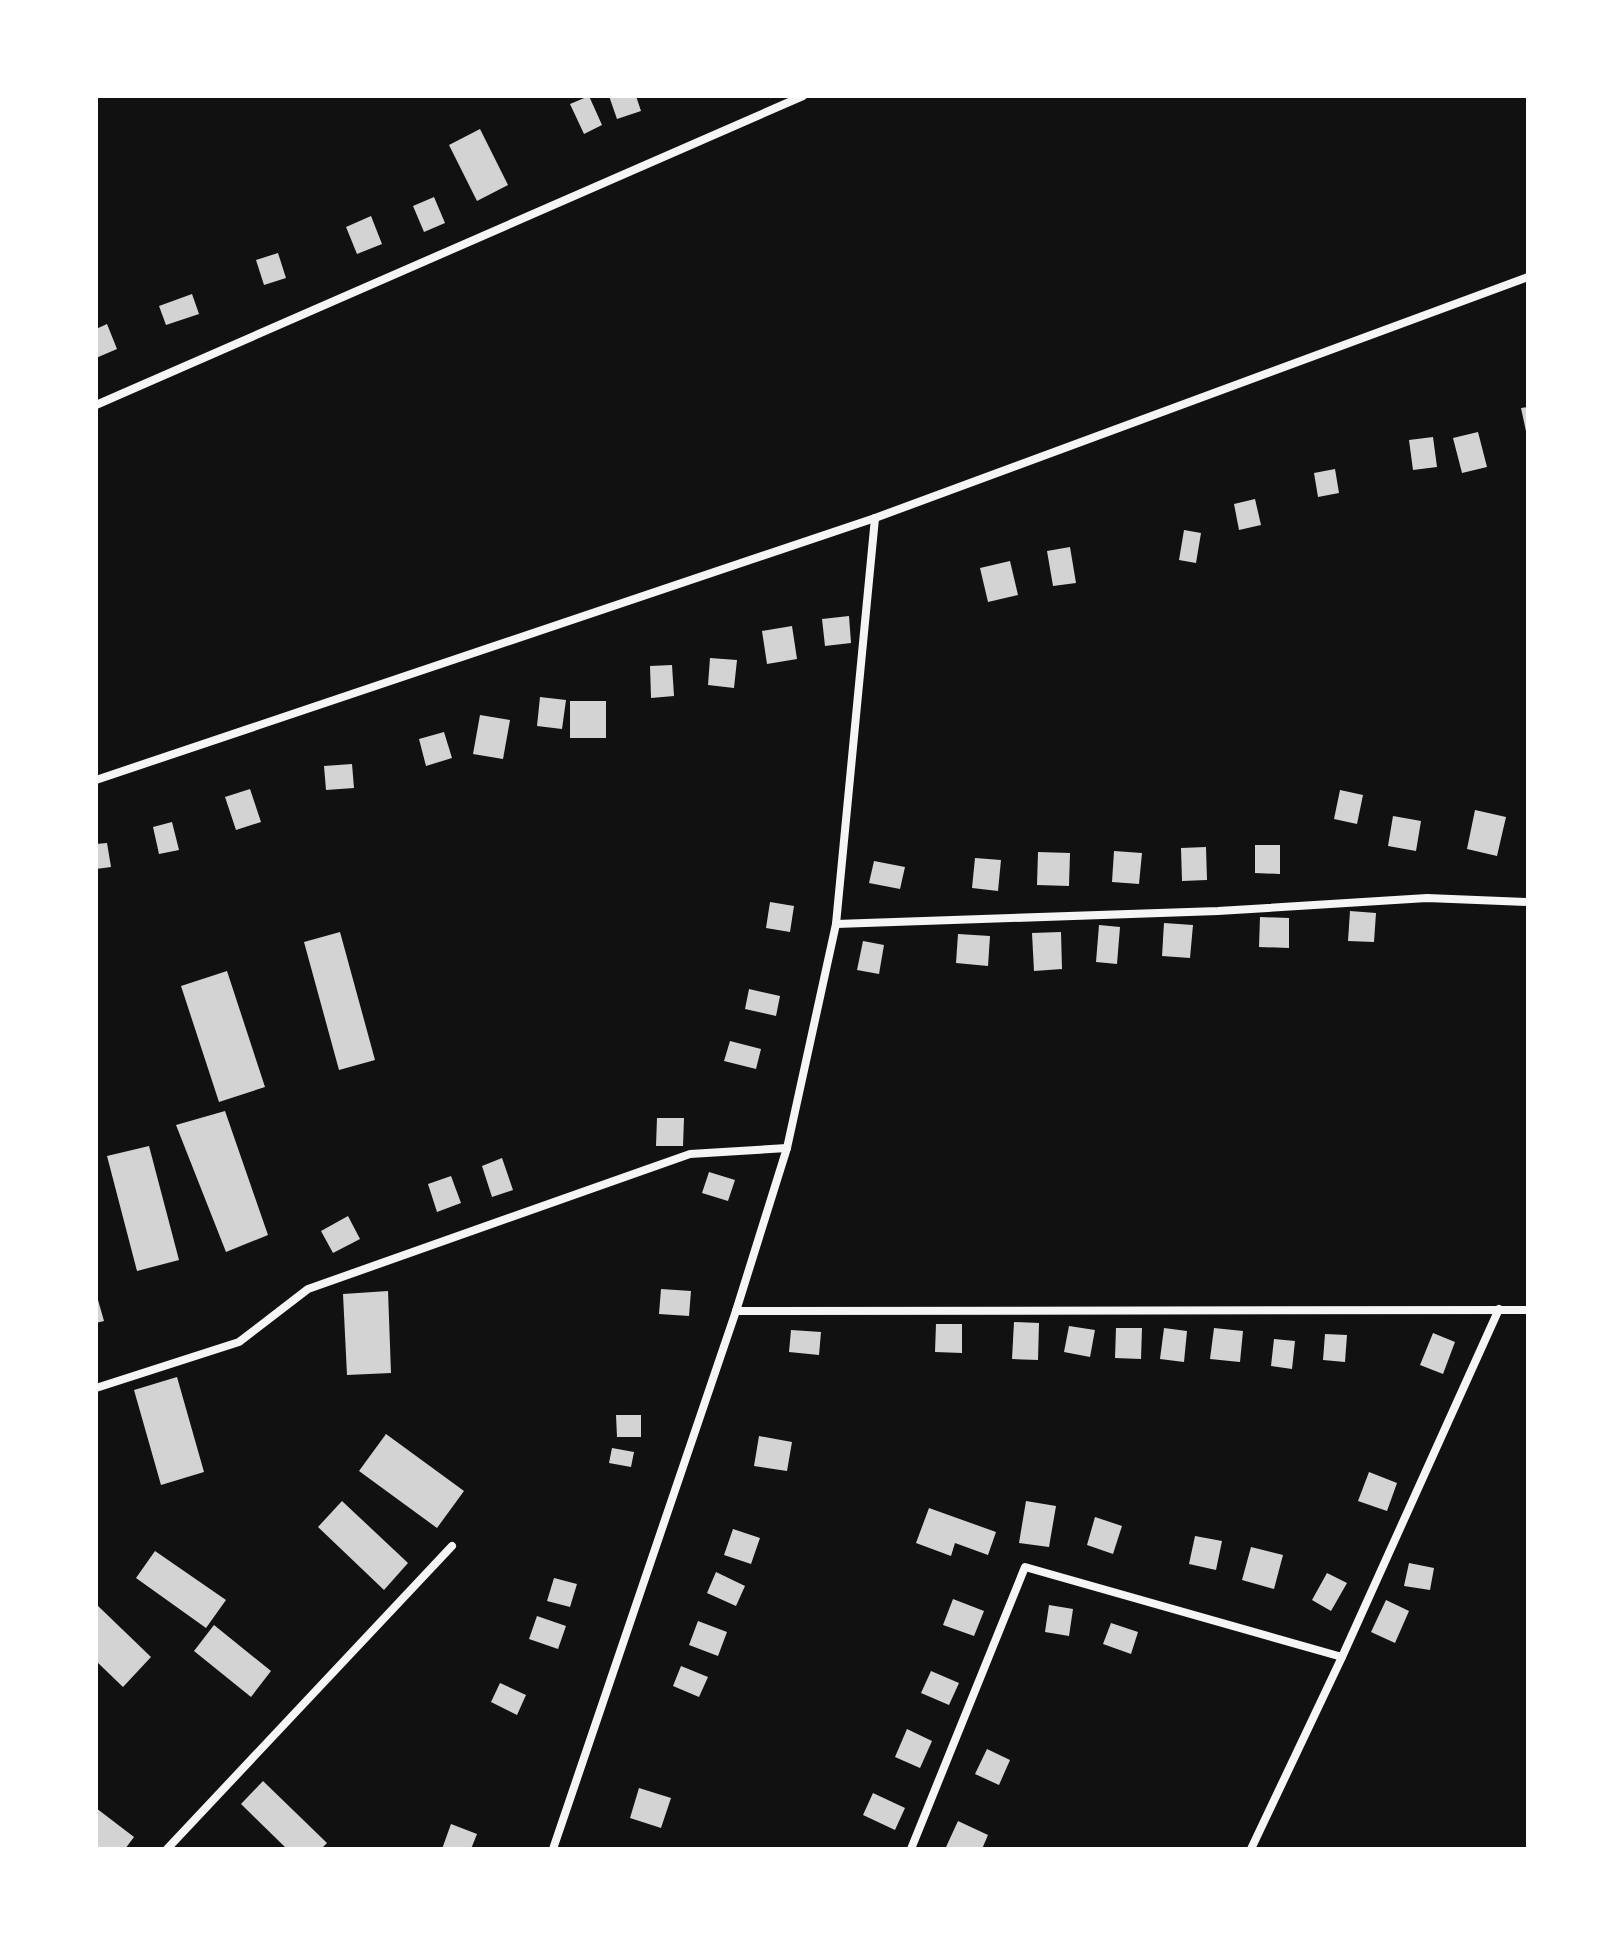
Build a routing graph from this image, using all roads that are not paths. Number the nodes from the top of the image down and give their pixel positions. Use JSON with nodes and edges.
{"nodes":[{"id":1,"x":803,"y":96,"type":"edge"},
{"id":2,"x":1528,"y":277,"type":"edge"},
{"id":3,"x":96,"y":405,"type":"edge"},
{"id":4,"x":875,"y":518,"type":"junction"},
{"id":5,"x":96,"y":780,"type":"edge"},
{"id":6,"x":1528,"y":902,"type":"edge"},
{"id":7,"x":836,"y":924,"type":"junction"},
{"id":8,"x":787,"y":1148,"type":"junction"},
{"id":9,"x":1499,"y":1309,"type":"junction"},
{"id":10,"x":1528,"y":1310,"type":"edge"},
{"id":11,"x":736,"y":1311,"type":"junction"},
{"id":12,"x":96,"y":1388,"type":"edge"},
{"id":13,"x":452,"y":1546,"type":"dead end"},
{"id":14,"x":1342,"y":1657,"type":"junction"},
{"id":15,"x":167,"y":1849,"type":"edge"},
{"id":16,"x":553,"y":1849,"type":"edge"},
{"id":17,"x":911,"y":1849,"type":"edge"},
{"id":18,"x":1251,"y":1849,"type":"edge"}],
"edges":[{"from":1,"to":3,"type":"street"},
{"from":2,"to":4,"type":"street"},
{"from":4,"to":5,"type":"street"},
{"from":4,"to":7,"type":"street"},
{"from":6,"to":7,"type":"street"},
{"from":7,"to":8,"type":"street"},
{"from":8,"to":11,"type":"street"},
{"from":8,"to":12,"type":"street"},
{"from":9,"to":10,"type":"street"},
{"from":9,"to":11,"type":"street"},
{"from":9,"to":14,"type":"street"},
{"from":11,"to":16,"type":"street"},
{"from":13,"to":15,"type":"street"},
{"from":14,"to":17,"type":"street"},
{"from":14,"to":18,"type":"street"}]}
